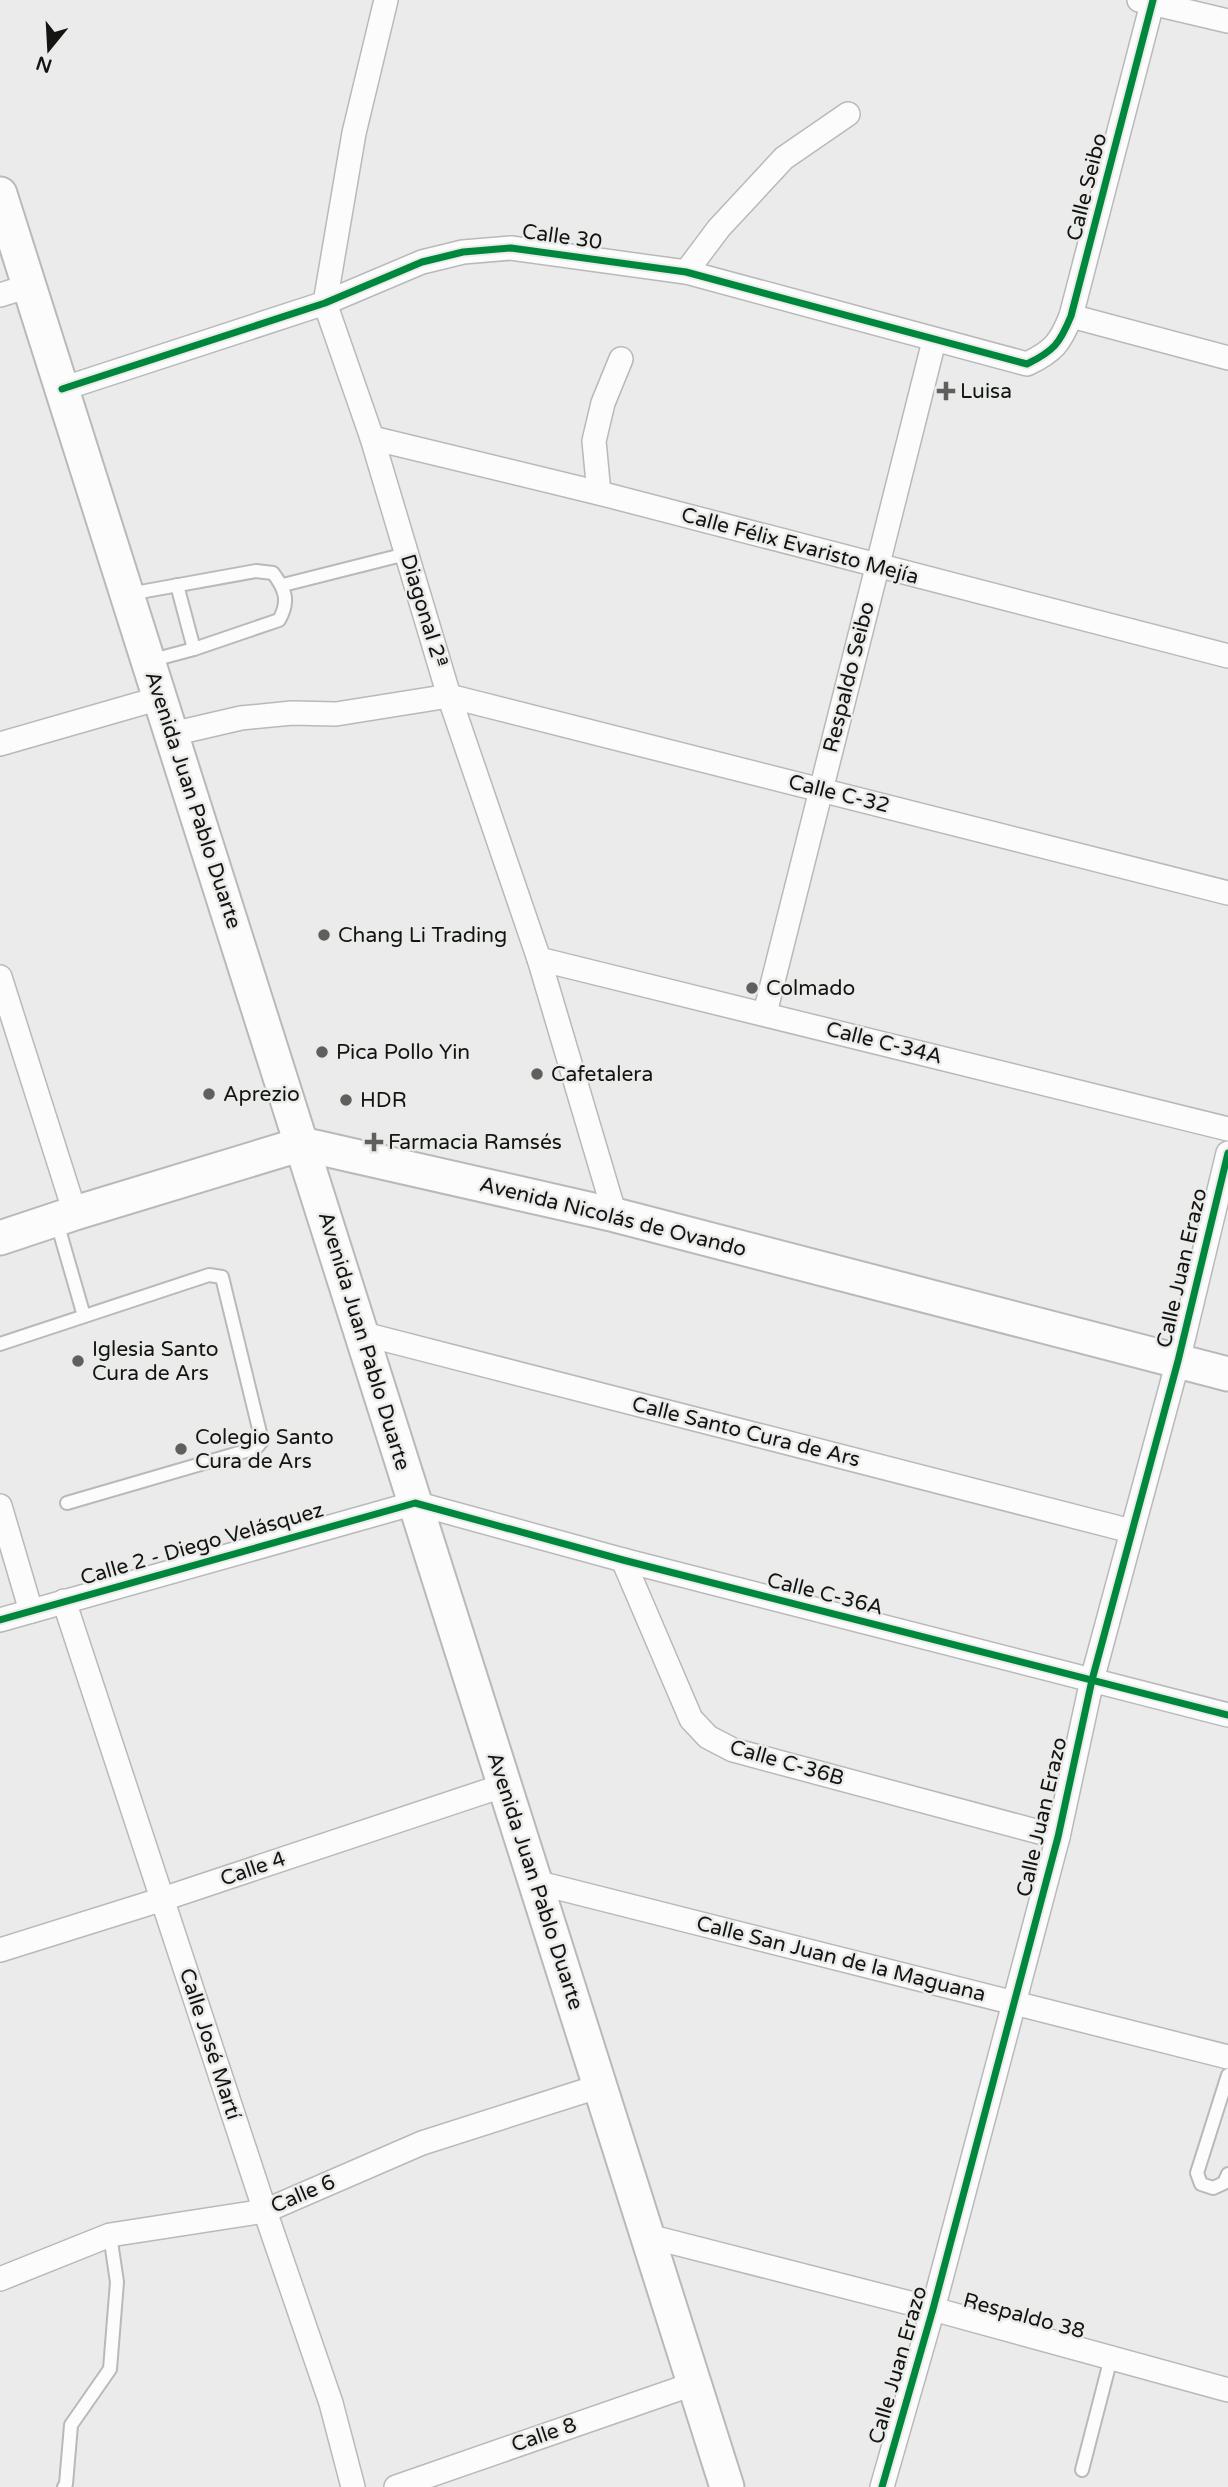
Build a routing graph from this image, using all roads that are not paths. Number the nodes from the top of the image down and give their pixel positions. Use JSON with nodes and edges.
{"nodes":[{"id":1,"x":386,"y":0,"type":"edge"},
{"id":2,"x":1148,"y":1,"type":"edge"},
{"id":3,"x":1228,"y":22,"type":"edge"},
{"id":4,"x":848,"y":114,"type":"dead end"},
{"id":5,"x":0,"y":198,"type":"edge"},
{"id":6,"x":686,"y":272,"type":"junction"},
{"id":7,"x":15,"y":290,"type":"edge"},
{"id":8,"x":325,"y":303,"type":"junction"},
{"id":9,"x":1072,"y":316,"type":"junction"},
{"id":10,"x":934,"y":341,"type":"junction"},
{"id":11,"x":1228,"y":358,"type":"edge"},
{"id":12,"x":621,"y":359,"type":"dead end"},
{"id":13,"x":1027,"y":364,"type":"joint"},
{"id":14,"x":62,"y":389,"type":"junction"},
{"id":15,"x":372,"y":438,"type":"junction"},
{"id":16,"x":599,"y":494,"type":"junction"},
{"id":17,"x":406,"y":554,"type":"junction"},
{"id":18,"x":877,"y":566,"type":"junction"},
{"id":19,"x":177,"y":585,"type":"junction"},
{"id":20,"x":283,"y":585,"type":"junction"},
{"id":21,"x":128,"y":594,"type":"junction"},
{"id":22,"x":194,"y":649,"type":"junction"},
{"id":23,"x":1228,"y":656,"type":"edge"},
{"id":24,"x":148,"y":661,"type":"junction"},
{"id":25,"x":449,"y":696,"type":"junction"},
{"id":26,"x":160,"y":698,"type":"junction"},
{"id":27,"x":172,"y":734,"type":"junction"},
{"id":28,"x":0,"y":744,"type":"edge"},
{"id":29,"x":821,"y":789,"type":"junction"},
{"id":30,"x":1228,"y":893,"type":"edge"},
{"id":31,"x":538,"y":959,"type":"junction"},
{"id":32,"x":0,"y":977,"type":"edge"},
{"id":33,"x":765,"y":1013,"type":"junction"},
{"id":34,"x":1228,"y":1129,"type":"edge"},
{"id":35,"x":302,"y":1144,"type":"junction"},
{"id":36,"x":1228,"y":1153,"type":"edge"},
{"id":37,"x":615,"y":1215,"type":"junction"},
{"id":38,"x":65,"y":1216,"type":"junction"},
{"id":39,"x":0,"y":1238,"type":"edge"},
{"id":40,"x":85,"y":1316,"type":"junction"},
{"id":41,"x":360,"y":1333,"type":"junction"},
{"id":42,"x":0,"y":1344,"type":"edge"},
{"id":43,"x":1178,"y":1362,"type":"junction"},
{"id":44,"x":1228,"y":1374,"type":"edge"},
{"id":45,"x":67,"y":1503,"type":"dead end"},
{"id":46,"x":415,"y":1503,"type":"junction"},
{"id":47,"x":0,"y":1506,"type":"edge"},
{"id":48,"x":1131,"y":1531,"type":"junction"},
{"id":49,"x":623,"y":1560,"type":"junction"},
{"id":50,"x":64,"y":1601,"type":"junction"},
{"id":51,"x":31,"y":1611,"type":"junction"},
{"id":52,"x":0,"y":1620,"type":"edge"},
{"id":53,"x":1092,"y":1680,"type":"junction"},
{"id":54,"x":1228,"y":1715,"type":"edge"},
{"id":55,"x":505,"y":1785,"type":"junction"},
{"id":56,"x":1058,"y":1838,"type":"junction"},
{"id":57,"x":535,"y":1882,"type":"junction"},
{"id":58,"x":163,"y":1899,"type":"junction"},
{"id":59,"x":0,"y":1950,"type":"edge"},
{"id":60,"x":1013,"y":2001,"type":"junction"},
{"id":61,"x":1228,"y":2057,"type":"edge"},
{"id":62,"x":1228,"y":2075,"type":"edge"},
{"id":63,"x":600,"y":2086,"type":"junction"},
{"id":64,"x":1228,"y":2174,"type":"edge"},
{"id":65,"x":265,"y":2211,"type":"junction"},
{"id":66,"x":110,"y":2235,"type":"junction"},
{"id":67,"x":648,"y":2236,"type":"junction"},
{"id":68,"x":0,"y":2279,"type":"edge"},
{"id":69,"x":933,"y":2309,"type":"junction"},
{"id":70,"x":1111,"y":2358,"type":"junction"},
{"id":71,"x":693,"y":2384,"type":"junction"},
{"id":72,"x":1228,"y":2390,"type":"edge"},
{"id":73,"x":1082,"y":2470,"type":"dead end"},
{"id":74,"x":64,"y":2487,"type":"edge"},
{"id":75,"x":353,"y":2487,"type":"edge"},
{"id":76,"x":396,"y":2487,"type":"edge"},
{"id":77,"x":727,"y":2487,"type":"edge"},
{"id":78,"x":882,"y":2487,"type":"edge"}],
"edges":[{"from":1,"to":8,"type":"street","name":"Diagonal 2ª"},
{"from":2,"to":3,"type":"street"},
{"from":2,"to":9,"type":"street","name":"Calle Seibo"},
{"from":4,"to":6,"type":"street"},
{"from":5,"to":7,"type":"main road","name":"Avenida Juan Pablo Duarte"},
{"from":6,"to":8,"type":"street","name":"Calle 30"},
{"from":6,"to":10,"type":"street","name":"Calle 30"},
{"from":7,"to":14,"type":"main road","name":"Avenida Juan Pablo Duarte"},
{"from":8,"to":14,"type":"street","name":"Calle 30"},
{"from":8,"to":15,"type":"street","name":"Diagonal 2ª"},
{"from":9,"to":11,"type":"street"},
{"from":9,"to":13,"type":"street","name":"Calle Seibo"},
{"from":10,"to":13,"type":"street","name":"Calle 30"},
{"from":10,"to":18,"type":"street","name":"Respaldo Seibo"},
{"from":12,"to":16,"type":"street"},
{"from":14,"to":21,"type":"main road","name":"Avenida Juan Pablo Duarte"},
{"from":15,"to":16,"type":"street","name":"Calle Félix Evaristo Mejía"},
{"from":15,"to":17,"type":"street","name":"Diagonal 2ª"},
{"from":16,"to":18,"type":"street","name":"Calle Félix Evaristo Mejía"},
{"from":17,"to":20,"type":"lane"},
{"from":17,"to":25,"type":"street","name":"Diagonal 2ª"},
{"from":18,"to":23,"type":"street","name":"Calle Félix Evaristo Mejía"},
{"from":18,"to":29,"type":"street","name":"Respaldo Seibo"},
{"from":19,"to":20,"type":"lane"},
{"from":19,"to":21,"type":"lane"},
{"from":19,"to":22,"type":"lane"},
{"from":20,"to":22,"type":"lane"},
{"from":21,"to":24,"type":"main road","name":"Avenida Juan Pablo Duarte"},
{"from":22,"to":24,"type":"lane"},
{"from":24,"to":26,"type":"main road","name":"Avenida Juan Pablo Duarte"},
{"from":25,"to":27,"type":"street"},
{"from":25,"to":29,"type":"street","name":"Calle C-32"},
{"from":25,"to":31,"type":"street","name":"Diagonal 2ª"},
{"from":26,"to":27,"type":"main road","name":"Avenida Juan Pablo Duarte"},
{"from":26,"to":28,"type":"street"},
{"from":27,"to":35,"type":"main road","name":"Avenida Juan Pablo Duarte"},
{"from":29,"to":30,"type":"street","name":"Calle C-32"},
{"from":29,"to":33,"type":"street","name":"Respaldo Seibo"},
{"from":31,"to":33,"type":"street","name":"Calle C-34A"},
{"from":31,"to":37,"type":"street","name":"Diagonal 2ª"},
{"from":32,"to":38,"type":"street"},
{"from":33,"to":34,"type":"street","name":"Calle C-34A"},
{"from":35,"to":37,"type":"main road","name":"Avenida Nicolás de Ovando"},
{"from":35,"to":38,"type":"main road","name":"Avenida Nicolás de Ovando"},
{"from":35,"to":41,"type":"main road","name":"Avenida Juan Pablo Duarte"},
{"from":36,"to":43,"type":"street","name":"Calle Juan Erazo"},
{"from":37,"to":43,"type":"main road","name":"Avenida Nicolás de Ovando"},
{"from":38,"to":39,"type":"main road","name":"Avenida Nicolás de Ovando"},
{"from":38,"to":40,"type":"lane"},
{"from":40,"to":42,"type":"lane"},
{"from":40,"to":45,"type":"lane"},
{"from":41,"to":46,"type":"main road","name":"Avenida Juan Pablo Duarte"},
{"from":41,"to":48,"type":"street","name":"Calle Santo Cura de Ars"},
{"from":43,"to":44,"type":"main road","name":"Avenida Nicolás de Ovando"},
{"from":43,"to":48,"type":"street","name":"Calle Juan Erazo"},
{"from":46,"to":49,"type":"street","name":"Calle C-36A"},
{"from":46,"to":50,"type":"street","name":"Calle 2 - Diego Velásquez"},
{"from":46,"to":55,"type":"main road","name":"Avenida Juan Pablo Duarte"},
{"from":47,"to":51,"type":"street"},
{"from":48,"to":53,"type":"street","name":"Calle Juan Erazo"},
{"from":49,"to":53,"type":"street","name":"Calle C-36A"},
{"from":49,"to":56,"type":"street","name":"Calle C-36B"},
{"from":50,"to":51,"type":"street","name":"Calle 2 - Diego Velásquez"},
{"from":50,"to":58,"type":"street","name":"Calle José Martí"},
{"from":51,"to":52,"type":"street","name":"Calle 2 - Diego Velásquez"},
{"from":53,"to":54,"type":"street","name":"Calle C-36A"},
{"from":53,"to":56,"type":"street","name":"Calle Juan Erazo"},
{"from":55,"to":57,"type":"main road","name":"Avenida Juan Pablo Duarte"},
{"from":55,"to":58,"type":"street","name":"Calle 4"},
{"from":56,"to":60,"type":"street","name":"Calle Juan Erazo"},
{"from":57,"to":60,"type":"street","name":"Calle San Juan de la Maguana"},
{"from":57,"to":63,"type":"main road","name":"Avenida Juan Pablo Duarte"},
{"from":58,"to":59,"type":"street","name":"Calle 4"},
{"from":58,"to":65,"type":"street","name":"Calle José Martí"},
{"from":60,"to":61,"type":"street","name":"Calle San Juan de la Maguana"},
{"from":60,"to":69,"type":"street","name":"Calle Juan Erazo"},
{"from":62,"to":64,"type":"lane"},
{"from":63,"to":65,"type":"street","name":"Calle 6"},
{"from":63,"to":67,"type":"main road","name":"Avenida Juan Pablo Duarte"},
{"from":65,"to":66,"type":"street","name":"Calle 6"},
{"from":65,"to":75,"type":"street","name":"Calle José Martí"},
{"from":66,"to":68,"type":"street","name":"Calle 6"},
{"from":66,"to":74,"type":"lane"},
{"from":67,"to":69,"type":"street","name":"Respaldo 38"},
{"from":67,"to":71,"type":"main road","name":"Avenida Juan Pablo Duarte"},
{"from":69,"to":70,"type":"street","name":"Respaldo 38"},
{"from":69,"to":78,"type":"street","name":"Calle Juan Erazo"},
{"from":70,"to":72,"type":"street","name":"Respaldo 38"},
{"from":70,"to":73,"type":"lane"},
{"from":71,"to":76,"type":"street","name":"Calle 8"},
{"from":71,"to":77,"type":"main road","name":"Avenida Juan Pablo Duarte"}]}
